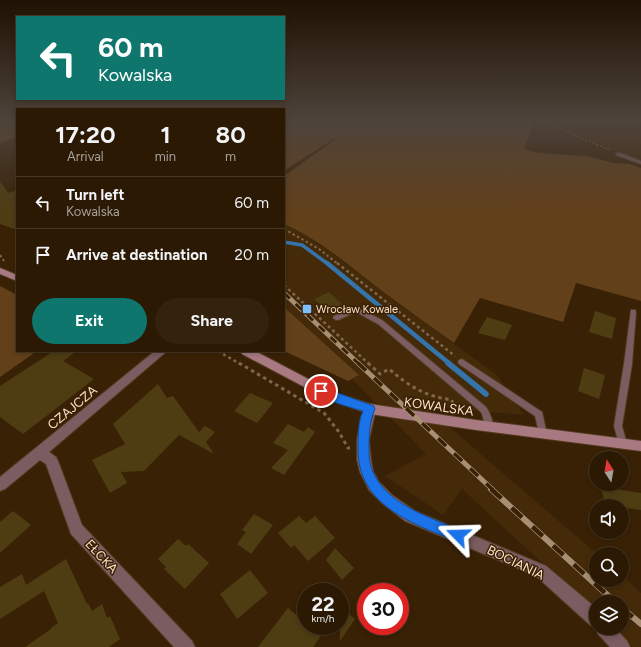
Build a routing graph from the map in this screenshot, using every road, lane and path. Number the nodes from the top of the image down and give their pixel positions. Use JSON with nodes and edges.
{"nodes":[{"id":1,"x":611,"y":151,"type":"edge"},
{"id":2,"x":618,"y":154,"type":"joint"},
{"id":3,"x":641,"y":163,"type":"edge"},
{"id":4,"x":285,"y":230,"type":"edge"},
{"id":5,"x":0,"y":270,"type":"edge"},
{"id":6,"x":16,"y":278,"type":"edge"},
{"id":7,"x":285,"y":286,"type":"edge"},
{"id":8,"x":633,"y":312,"type":"dead end"},
{"id":9,"x":336,"y":318,"type":"dead end"},
{"id":10,"x":161,"y":352,"type":"edge"},
{"id":11,"x":221,"y":352,"type":"edge"},
{"id":12,"x":248,"y":352,"type":"edge"},
{"id":13,"x":462,"y":362,"type":"joint"},
{"id":14,"x":370,"y":409,"type":"junction"},
{"id":15,"x":454,"y":413,"type":"dead end"},
{"id":16,"x":488,"y":427,"type":"junction"},
{"id":17,"x":543,"y":434,"type":"junction"},
{"id":18,"x":623,"y":444,"type":"junction"},
{"id":19,"x":641,"y":446,"type":"edge"},
{"id":20,"x":364,"y":448,"type":"junction"},
{"id":21,"x":40,"y":453,"type":"junction"},
{"id":22,"x":0,"y":486,"type":"edge"},
{"id":23,"x":589,"y":613,"type":"edge"},
{"id":24,"x":610,"y":635,"type":"edge"},
{"id":25,"x":186,"y":647,"type":"edge"},
{"id":26,"x":621,"y":647,"type":"edge"}],
"edges":[{"from":1,"to":2,"type":"path"},
{"from":2,"to":3,"type":"lane"},
{"from":4,"to":13,"type":"path"},
{"from":5,"to":6,"type":"street"},
{"from":7,"to":15,"type":"path"},
{"from":8,"to":18,"type":"lane"},
{"from":9,"to":16,"type":"lane"},
{"from":10,"to":21,"type":"street","name":"CZAJCZA"},
{"from":11,"to":20,"type":"path"},
{"from":12,"to":14,"type":"street","name":"KOWALSKA"},
{"from":13,"to":17,"type":"lane"},
{"from":14,"to":16,"type":"street","name":"KOWALSKA"},
{"from":14,"to":20,"type":"street","name":"BOCIANIA"},
{"from":16,"to":17,"type":"street","name":"KOWALSKA"},
{"from":17,"to":18,"type":"street","name":"KOWALSKA"},
{"from":18,"to":19,"type":"street","name":"KOWALSKA"},
{"from":20,"to":23,"type":"street","name":"BOCIANIA"},
{"from":21,"to":22,"type":"street","name":"CZAJCZA"},
{"from":21,"to":25,"type":"street","name":"EŁCKA"},
{"from":24,"to":26,"type":"street"}]}
